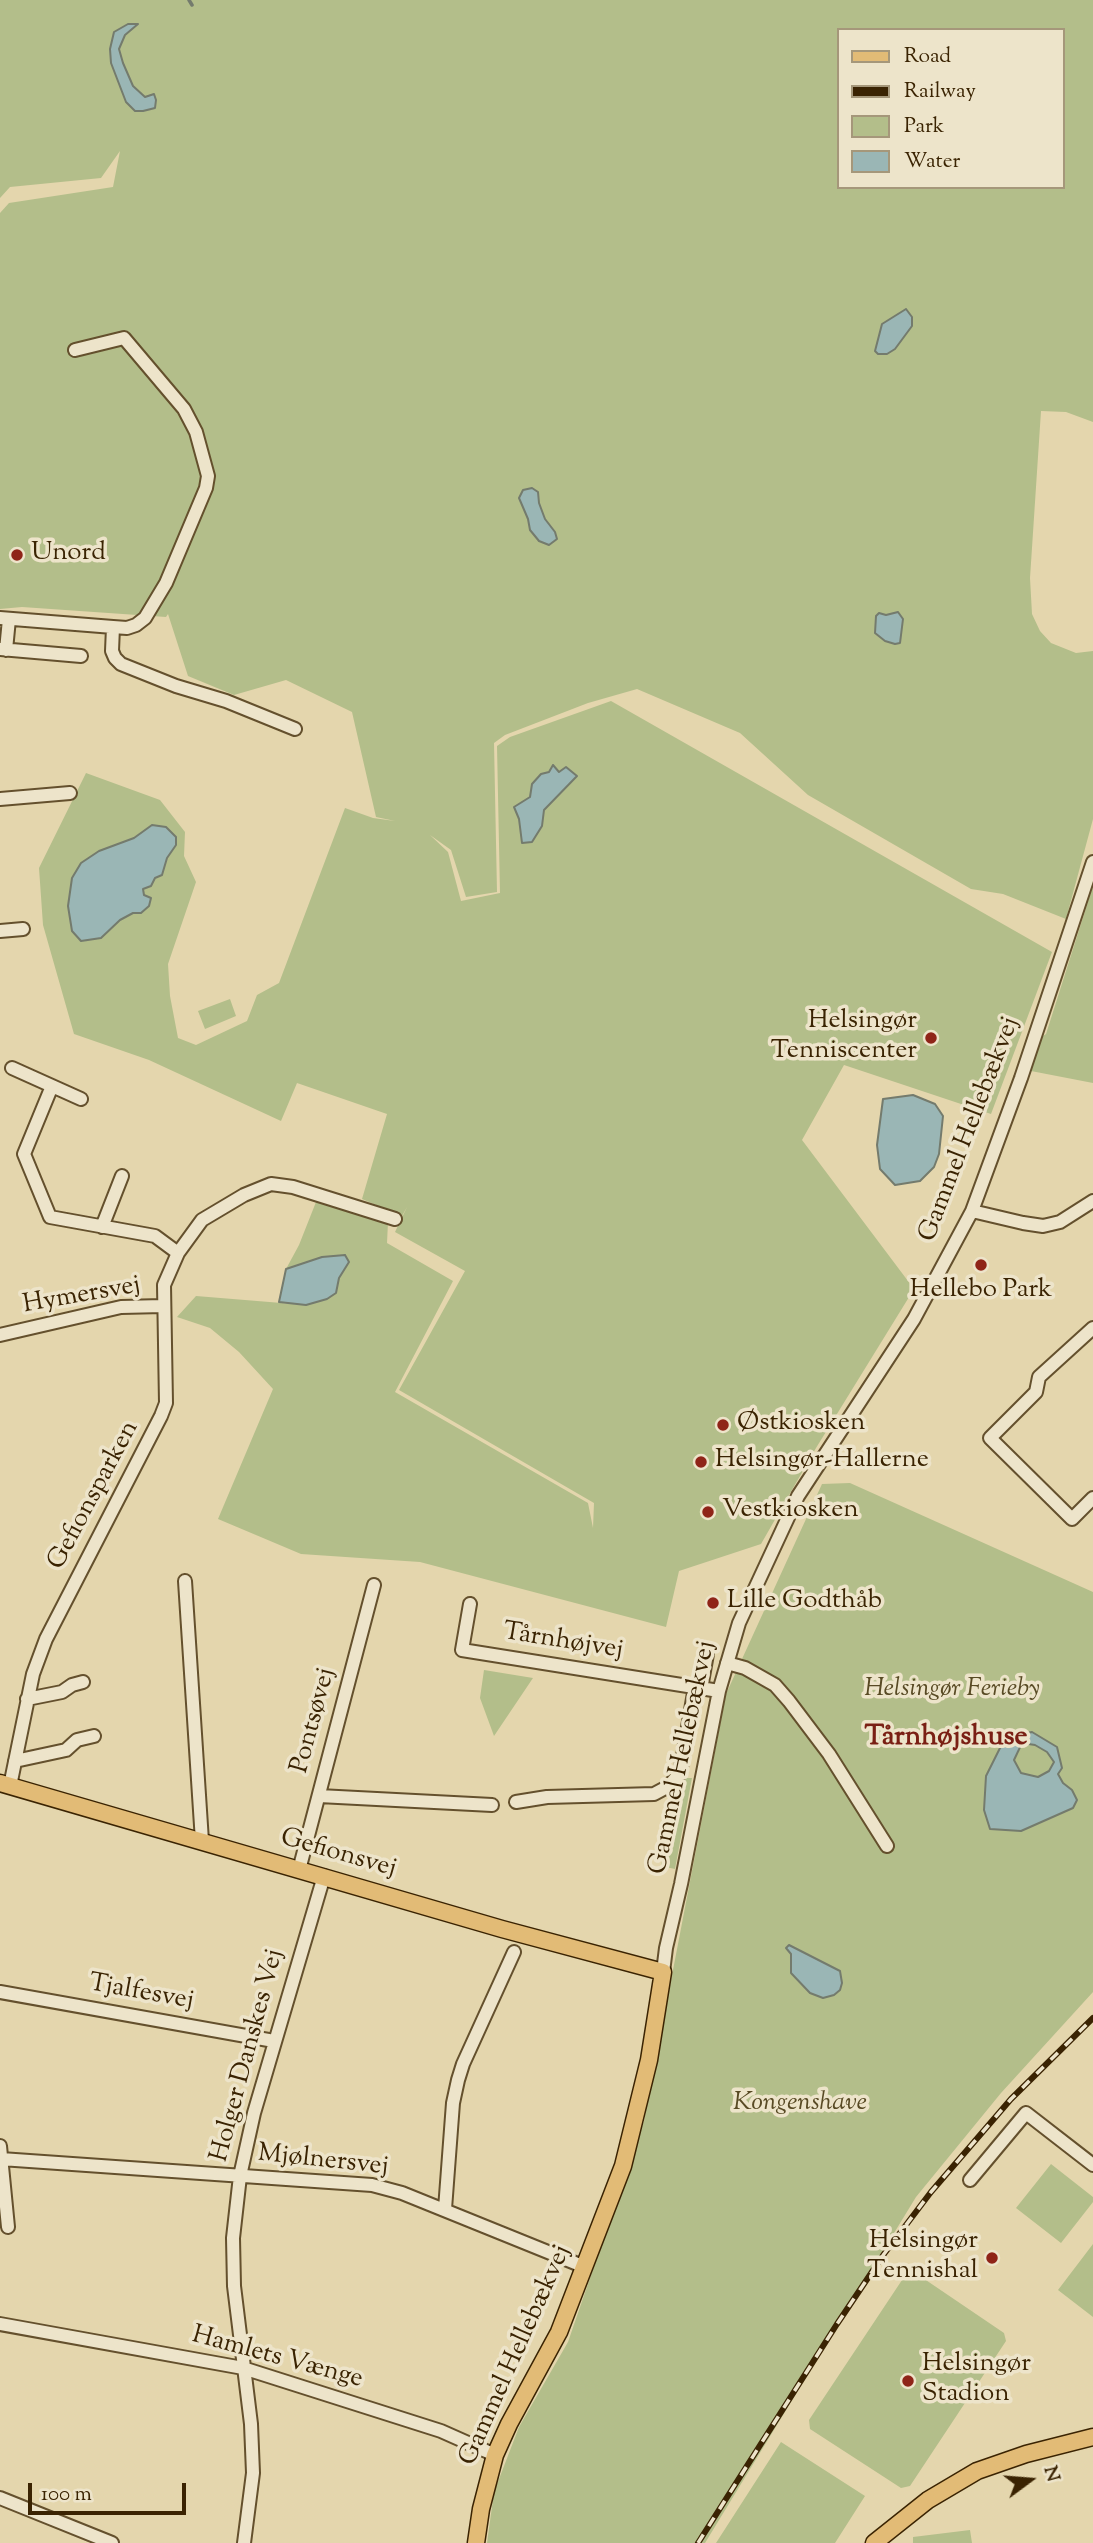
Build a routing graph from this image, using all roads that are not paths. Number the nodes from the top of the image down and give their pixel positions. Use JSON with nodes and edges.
{"nodes":[{"id":1,"x":75,"y":350,"type":"dead end"},
{"id":2,"x":4,"y":618,"type":"edge"},
{"id":3,"x":113,"y":627,"type":"junction"},
{"id":4,"x":3,"y":650,"type":"edge"},
{"id":5,"x":81,"y":656,"type":"dead end"},
{"id":6,"x":295,"y":729,"type":"dead end"},
{"id":7,"x":70,"y":793,"type":"dead end"},
{"id":8,"x":0,"y":799,"type":"edge"},
{"id":9,"x":1093,"y":862,"type":"edge"},
{"id":10,"x":23,"y":929,"type":"dead end"},
{"id":11,"x":0,"y":930,"type":"edge"},
{"id":12,"x":12,"y":1068,"type":"dead end"},
{"id":13,"x":52,"y":1086,"type":"junction"},
{"id":14,"x":81,"y":1099,"type":"dead end"},
{"id":15,"x":122,"y":1176,"type":"dead end"},
{"id":16,"x":1093,"y":1201,"type":"edge"},
{"id":17,"x":972,"y":1211,"type":"junction"},
{"id":18,"x":395,"y":1219,"type":"dead end"},
{"id":19,"x":103,"y":1227,"type":"junction"},
{"id":20,"x":178,"y":1253,"type":"junction"},
{"id":21,"x":163,"y":1306,"type":"junction"},
{"id":22,"x":1093,"y":1328,"type":"edge"},
{"id":23,"x":0,"y":1335,"type":"edge"},
{"id":24,"x":1093,"y":1499,"type":"edge"},
{"id":25,"x":184,"y":1581,"type":"dead end"},
{"id":26,"x":374,"y":1584,"type":"dead end"},
{"id":27,"x":470,"y":1604,"type":"dead end"},
{"id":28,"x":707,"y":1654,"type":"dead end"},
{"id":29,"x":727,"y":1663,"type":"junction"},
{"id":30,"x":83,"y":1682,"type":"dead end"},
{"id":31,"x":698,"y":1688,"type":"junction"},
{"id":32,"x":719,"y":1691,"type":"junction"},
{"id":33,"x":27,"y":1699,"type":"junction"},
{"id":34,"x":94,"y":1736,"type":"dead end"},
{"id":35,"x":15,"y":1761,"type":"junction"},
{"id":36,"x":5,"y":1785,"type":"edge"},
{"id":37,"x":319,"y":1796,"type":"junction"},
{"id":38,"x":516,"y":1802,"type":"dead end"},
{"id":39,"x":492,"y":1805,"type":"dead end"},
{"id":40,"x":202,"y":1841,"type":"junction"},
{"id":41,"x":887,"y":1846,"type":"dead end"},
{"id":42,"x":299,"y":1870,"type":"junction"},
{"id":43,"x":324,"y":1876,"type":"junction"},
{"id":44,"x":514,"y":1952,"type":"dead end"},
{"id":45,"x":663,"y":1972,"type":"junction"},
{"id":46,"x":0,"y":1992,"type":"edge"},
{"id":47,"x":274,"y":2041,"type":"junction"},
{"id":48,"x":0,"y":2146,"type":"edge"},
{"id":49,"x":1,"y":2159,"type":"edge"},
{"id":50,"x":1093,"y":2165,"type":"edge"},
{"id":51,"x":240,"y":2176,"type":"junction"},
{"id":52,"x":970,"y":2180,"type":"dead end"},
{"id":53,"x":445,"y":2210,"type":"junction"},
{"id":54,"x":8,"y":2227,"type":"dead end"},
{"id":55,"x":585,"y":2267,"type":"junction"},
{"id":56,"x":0,"y":2323,"type":"edge"},
{"id":57,"x":243,"y":2368,"type":"junction"},
{"id":58,"x":1093,"y":2437,"type":"edge"},
{"id":59,"x":495,"y":2455,"type":"junction"},
{"id":60,"x":0,"y":2498,"type":"edge"},
{"id":61,"x":112,"y":2543,"type":"edge"},
{"id":62,"x":244,"y":2543,"type":"edge"},
{"id":63,"x":476,"y":2543,"type":"edge"},
{"id":64,"x":874,"y":2543,"type":"edge"}],
"edges":[{"from":1,"to":3,"type":"street"},
{"from":2,"to":3,"type":"street"},
{"from":2,"to":4,"type":"street"},
{"from":3,"to":6,"type":"street"},
{"from":4,"to":5,"type":"street"},
{"from":7,"to":8,"type":"street"},
{"from":9,"to":17,"type":"street","name":"Gammel Hellebækvej"},
{"from":10,"to":11,"type":"street"},
{"from":12,"to":13,"type":"street"},
{"from":13,"to":14,"type":"street"},
{"from":13,"to":19,"type":"street"},
{"from":15,"to":19,"type":"street"},
{"from":16,"to":17,"type":"street"},
{"from":17,"to":29,"type":"street","name":"Gammel Hellebækvej"},
{"from":18,"to":20,"type":"street","name":"Hymersvej"},
{"from":19,"to":20,"type":"street"},
{"from":20,"to":21,"type":"street","name":"Hymersvej"},
{"from":21,"to":23,"type":"street","name":"Hymersvej"},
{"from":21,"to":33,"type":"street","name":"Gefionsparken"},
{"from":22,"to":24,"type":"street"},
{"from":25,"to":40,"type":"street"},
{"from":26,"to":37,"type":"street","name":"Pontsøvej"},
{"from":27,"to":31,"type":"street","name":"Tårnhøjvej"},
{"from":28,"to":31,"type":"street"},
{"from":29,"to":32,"type":"street","name":"Gammel Hellebækvej"},
{"from":29,"to":41,"type":"street"},
{"from":30,"to":33,"type":"street"},
{"from":31,"to":32,"type":"street","name":"Tårnhøjvej"},
{"from":31,"to":38,"type":"street"},
{"from":32,"to":45,"type":"street","name":"Gammel Hellebækvej"},
{"from":33,"to":35,"type":"street","name":"Gefionsparken"},
{"from":34,"to":35,"type":"street"},
{"from":35,"to":36,"type":"street","name":"Gefionsparken"},
{"from":36,"to":40,"type":"main road","name":"Gefionsvej"},
{"from":37,"to":39,"type":"street"},
{"from":37,"to":42,"type":"street","name":"Pontsøvej"},
{"from":40,"to":42,"type":"main road","name":"Gefionsvej"},
{"from":42,"to":43,"type":"main road","name":"Gefionsvej"},
{"from":43,"to":45,"type":"main road","name":"Gefionsvej"},
{"from":43,"to":47,"type":"street","name":"Holger Danskes Vej"},
{"from":44,"to":53,"type":"street"},
{"from":45,"to":55,"type":"main road","name":"Gammel Hellebækvej"},
{"from":46,"to":47,"type":"street","name":"Tjalfesvej"},
{"from":47,"to":51,"type":"street","name":"Holger Danskes Vej"},
{"from":48,"to":49,"type":"street"},
{"from":49,"to":51,"type":"street","name":"Mjølnersvej"},
{"from":49,"to":54,"type":"street"},
{"from":50,"to":52,"type":"street"},
{"from":51,"to":53,"type":"street","name":"Mjølnersvej"},
{"from":51,"to":57,"type":"street","name":"Holger Danskes Vej"},
{"from":53,"to":55,"type":"street","name":"Mjølnersvej"},
{"from":55,"to":59,"type":"main road","name":"Gammel Hellebækvej"},
{"from":56,"to":57,"type":"street","name":"Hamlets Vænge"},
{"from":57,"to":59,"type":"street","name":"Hamlets Vænge"},
{"from":57,"to":62,"type":"street","name":"Holger Danskes Vej"},
{"from":58,"to":64,"type":"main road"},
{"from":59,"to":63,"type":"main road","name":"Gammel Hellebækvej"},
{"from":60,"to":61,"type":"street"}]}
